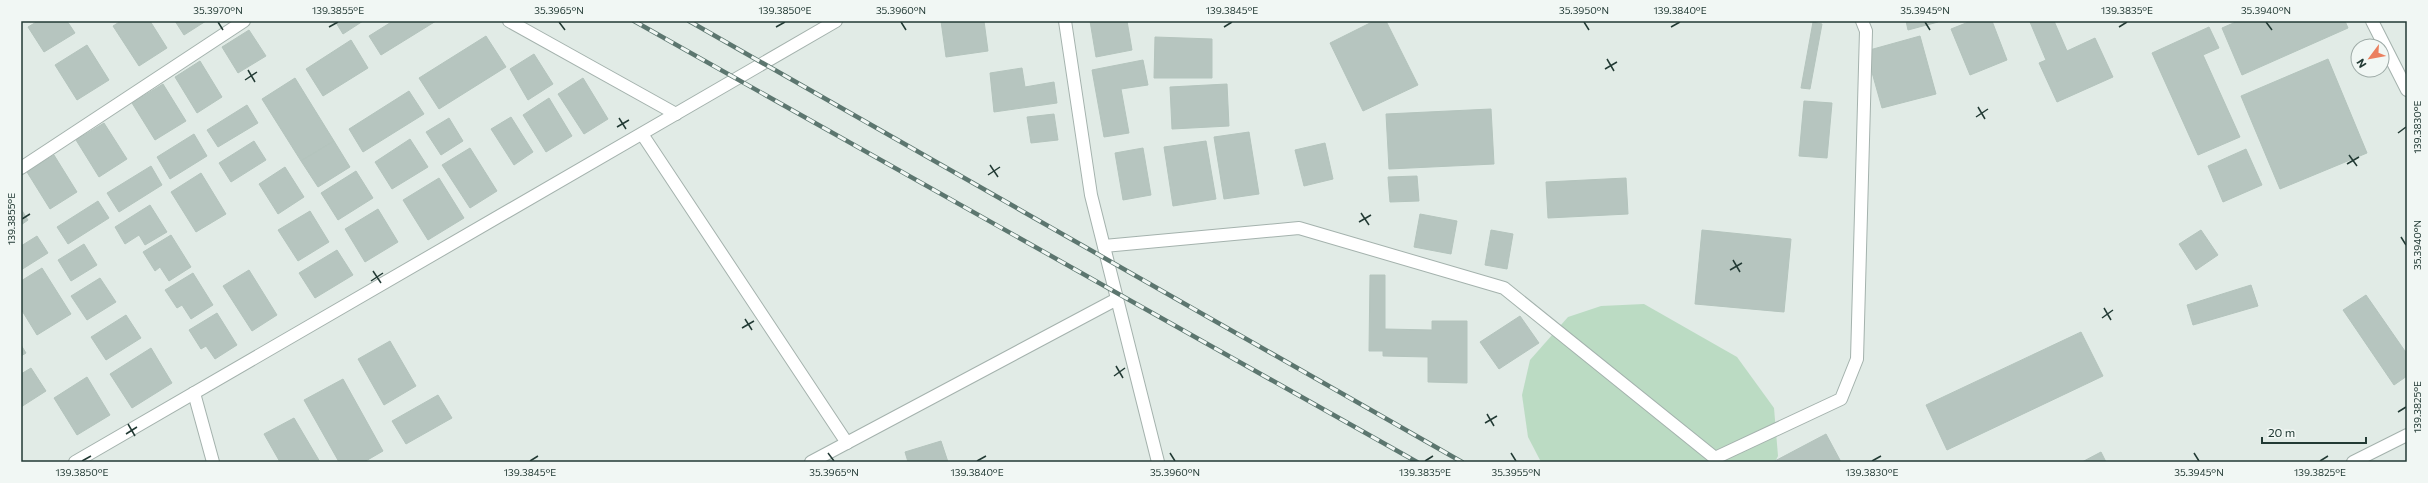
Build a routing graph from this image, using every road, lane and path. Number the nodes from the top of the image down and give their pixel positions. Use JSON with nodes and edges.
{"nodes":[{"id":1,"x":244,"y":21,"type":"edge"},
{"id":2,"x":509,"y":21,"type":"edge"},
{"id":3,"x":836,"y":21,"type":"edge"},
{"id":4,"x":1065,"y":21,"type":"edge"},
{"id":5,"x":1862,"y":21,"type":"edge"},
{"id":6,"x":2372,"y":21,"type":"edge"},
{"id":7,"x":2407,"y":90,"type":"edge"},
{"id":8,"x":676,"y":114,"type":"junction"},
{"id":9,"x":642,"y":134,"type":"junction"},
{"id":10,"x":21,"y":168,"type":"edge"},
{"id":11,"x":1104,"y":246,"type":"junction"},
{"id":12,"x":1117,"y":299,"type":"junction"},
{"id":13,"x":194,"y":393,"type":"junction"},
{"id":14,"x":2407,"y":435,"type":"edge"},
{"id":15,"x":847,"y":443,"type":"junction"},
{"id":16,"x":1716,"y":460,"type":"edge"},
{"id":17,"x":75,"y":462,"type":"edge"},
{"id":18,"x":213,"y":462,"type":"edge"},
{"id":19,"x":811,"y":462,"type":"edge"},
{"id":20,"x":1158,"y":462,"type":"edge"},
{"id":21,"x":2353,"y":462,"type":"edge"}],
"edges":[{"from":1,"to":10,"type":"street"},
{"from":2,"to":8,"type":"street"},
{"from":3,"to":8,"type":"street"},
{"from":4,"to":11,"type":"street"},
{"from":5,"to":16,"type":"street"},
{"from":6,"to":7,"type":"street"},
{"from":8,"to":9,"type":"street"},
{"from":9,"to":13,"type":"street"},
{"from":9,"to":15,"type":"street"},
{"from":11,"to":12,"type":"street"},
{"from":11,"to":16,"type":"street"},
{"from":12,"to":15,"type":"street"},
{"from":12,"to":20,"type":"street"},
{"from":13,"to":17,"type":"street"},
{"from":13,"to":18,"type":"street"},
{"from":14,"to":21,"type":"street"},
{"from":15,"to":19,"type":"street"}]}
